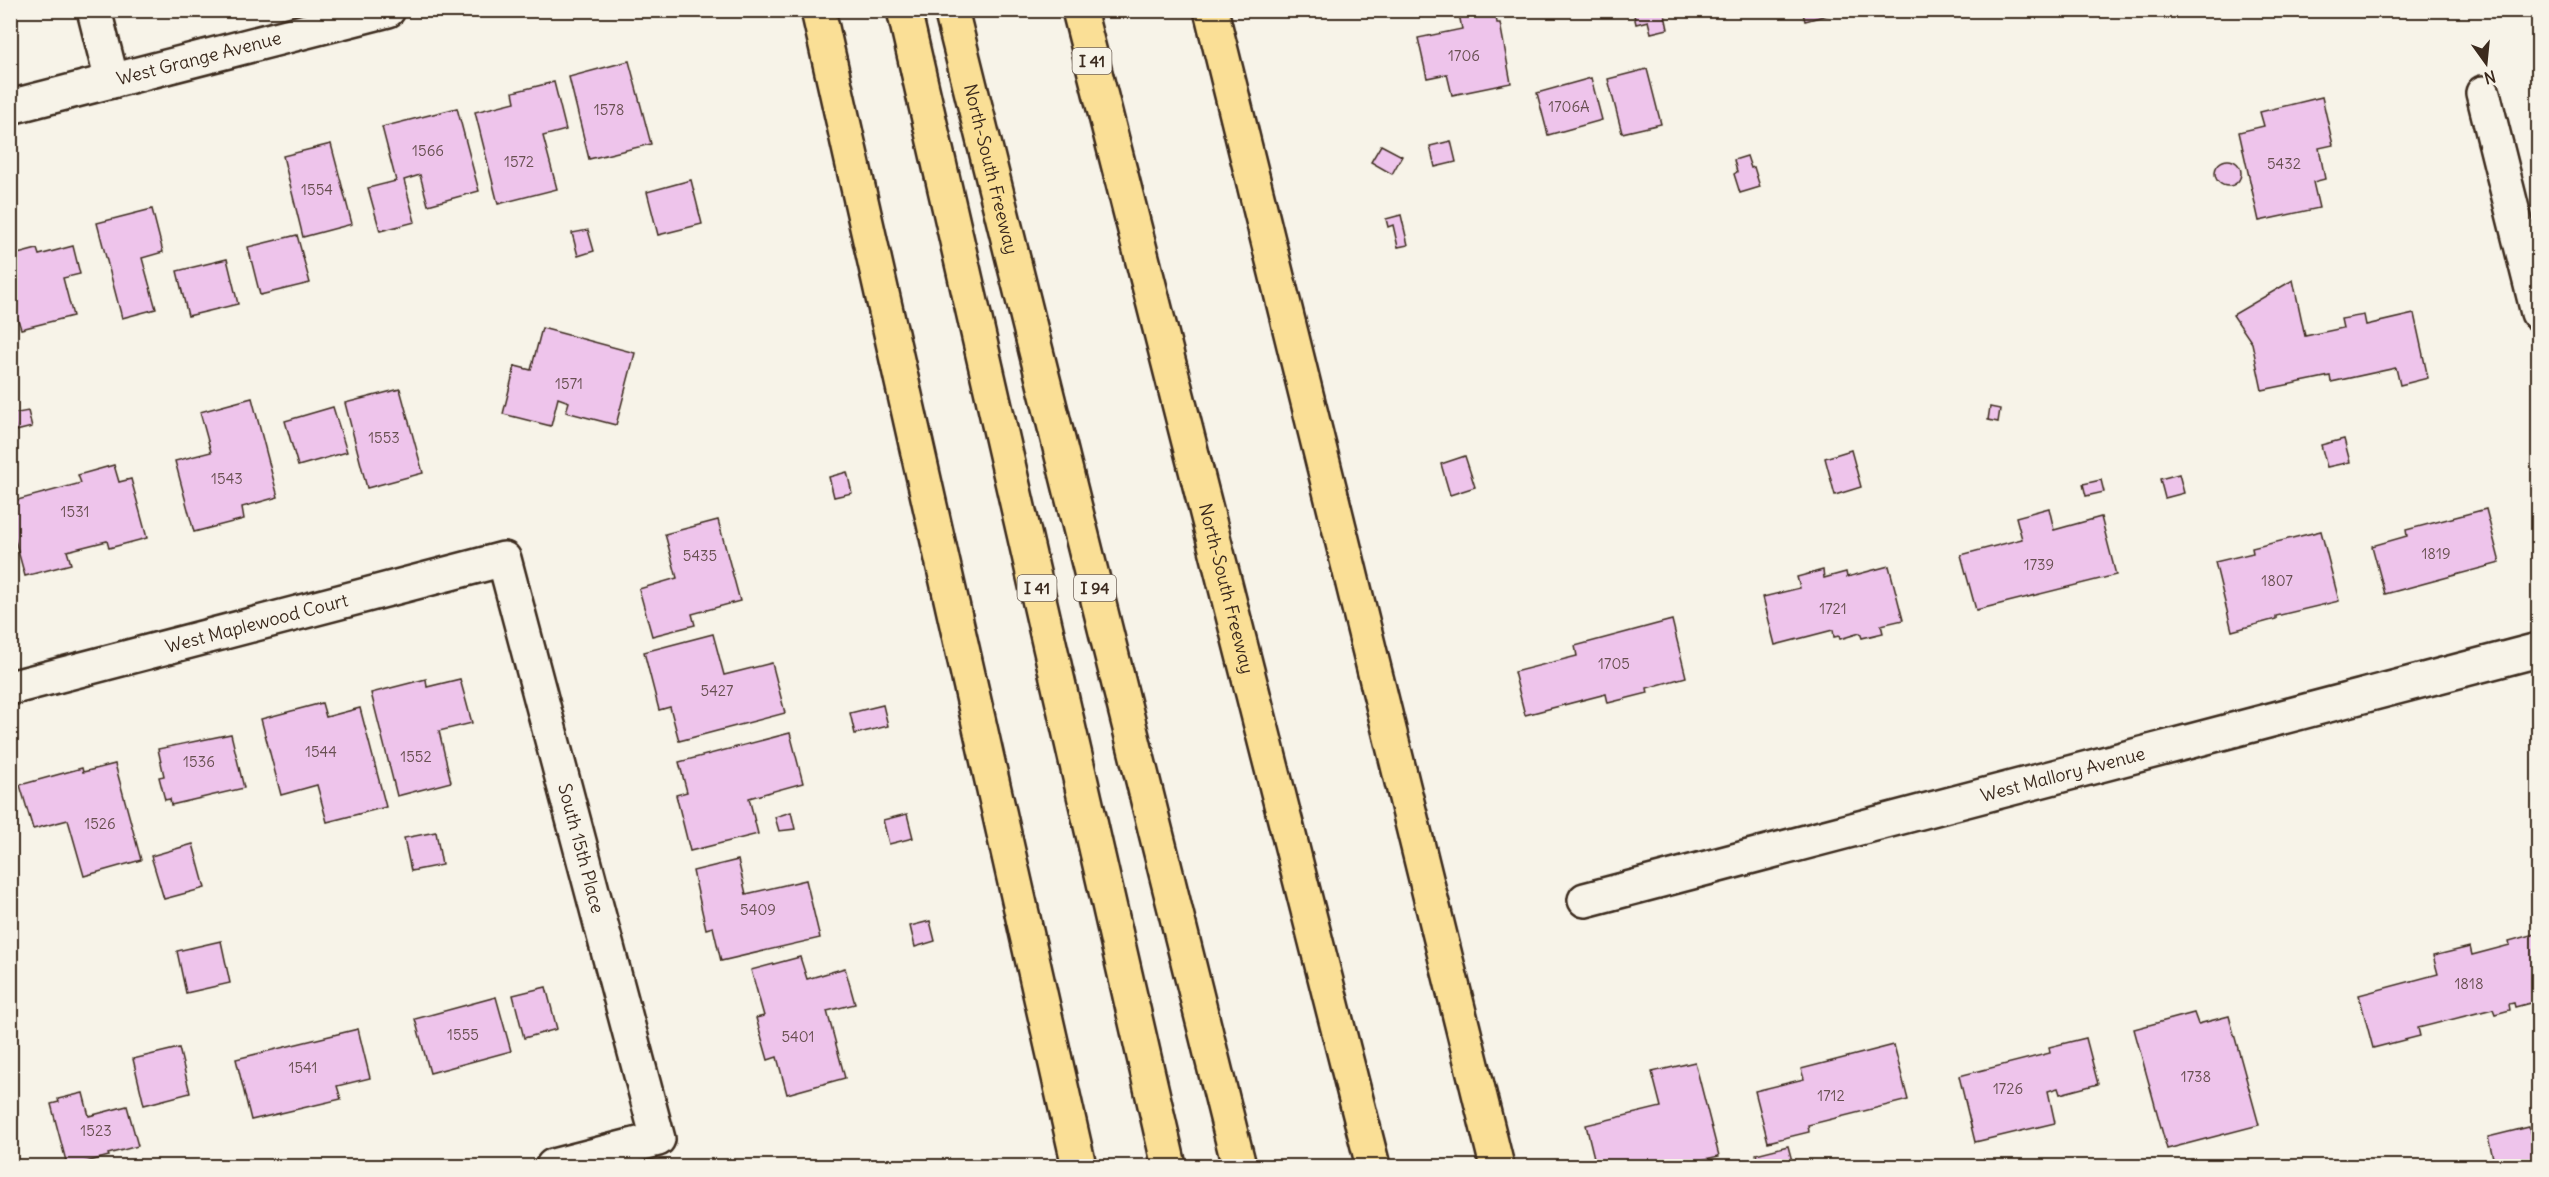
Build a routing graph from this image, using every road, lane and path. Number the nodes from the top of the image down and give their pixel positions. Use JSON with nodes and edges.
{"nodes":[{"id":1,"x":94,"y":10,"type":"edge"},
{"id":2,"x":388,"y":10,"type":"edge"},
{"id":3,"x":818,"y":10,"type":"edge"},
{"id":4,"x":904,"y":10,"type":"edge"},
{"id":5,"x":951,"y":10,"type":"edge"},
{"id":6,"x":1079,"y":10,"type":"edge"},
{"id":7,"x":1213,"y":10,"type":"edge"},
{"id":8,"x":112,"y":81,"type":"junction"},
{"id":9,"x":2483,"y":93,"type":"dead end"},
{"id":10,"x":10,"y":107,"type":"edge"},
{"id":11,"x":2538,"y":313,"type":"edge"},
{"id":12,"x":504,"y":559,"type":"joint"},
{"id":13,"x":2538,"y":650,"type":"edge"},
{"id":14,"x":10,"y":688,"type":"edge"},
{"id":15,"x":1585,"y":900,"type":"dead end"},
{"id":16,"x":553,"y":1167,"type":"edge"},
{"id":17,"x":1079,"y":1167,"type":"edge"},
{"id":18,"x":1169,"y":1167,"type":"edge"},
{"id":19,"x":1239,"y":1167,"type":"edge"},
{"id":20,"x":1373,"y":1167,"type":"edge"},
{"id":21,"x":1497,"y":1167,"type":"edge"}],
"edges":[{"from":1,"to":8,"type":"street"},
{"from":2,"to":8,"type":"street","name":"West Grange Avenue"},
{"from":3,"to":17,"type":"highway"},
{"from":4,"to":18,"type":"highway","number":"I 41"},
{"from":5,"to":19,"type":"highway","name":"North-South Freeway","number":"I 94"},
{"from":6,"to":20,"type":"highway","name":"North-South Freeway","number":"I 41"},
{"from":7,"to":21,"type":"highway"},
{"from":8,"to":10,"type":"street","name":"West Grange Avenue"},
{"from":9,"to":11,"type":"street"},
{"from":12,"to":14,"type":"street","name":"West Maplewood Court"},
{"from":12,"to":16,"type":"street","name":"South 15th Place"},
{"from":13,"to":15,"type":"street","name":"West Mallory Avenue"}]}
